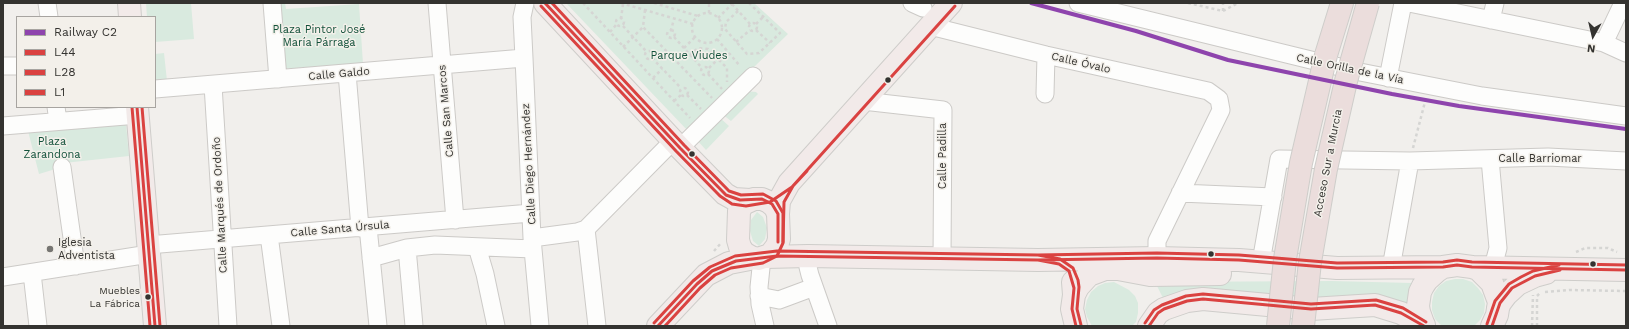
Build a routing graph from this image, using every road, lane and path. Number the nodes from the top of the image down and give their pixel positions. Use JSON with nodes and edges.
{"nodes":[{"id":1,"x":47,"y":3,"type":"edge"},
{"id":2,"x":129,"y":3,"type":"edge"},
{"id":3,"x":272,"y":3,"type":"edge"},
{"id":4,"x":437,"y":3,"type":"edge"},
{"id":5,"x":525,"y":3,"type":"edge"},
{"id":6,"x":545,"y":3,"type":"edge"},
{"id":7,"x":582,"y":3,"type":"edge"},
{"id":8,"x":622,"y":3,"type":"edge"},
{"id":9,"x":654,"y":3,"type":"edge"},
{"id":10,"x":709,"y":3,"type":"edge"},
{"id":11,"x":750,"y":3,"type":"edge"},
{"id":12,"x":952,"y":3,"type":"edge"},
{"id":13,"x":1078,"y":3,"type":"edge"},
{"id":14,"x":1188,"y":3,"type":"edge"},
{"id":15,"x":1223,"y":3,"type":"edge"},
{"id":16,"x":1238,"y":3,"type":"edge"},
{"id":17,"x":1342,"y":3,"type":"edge"},
{"id":18,"x":1368,"y":3,"type":"edge"},
{"id":19,"x":1403,"y":3,"type":"edge"},
{"id":20,"x":1409,"y":3,"type":"edge"},
{"id":21,"x":1495,"y":3,"type":"edge"},
{"id":22,"x":1623,"y":3,"type":"edge"},
{"id":23,"x":733,"y":4,"type":"edge"},
{"id":24,"x":645,"y":10,"type":"junction"},
{"id":25,"x":738,"y":11,"type":"junction"},
{"id":26,"x":1223,"y":11,"type":"junction"},
{"id":27,"x":922,"y":12,"type":"edge"},
{"id":28,"x":709,"y":13,"type":"junction"},
{"id":29,"x":48,"y":16,"type":"edge"},
{"id":30,"x":130,"y":16,"type":"edge"},
{"id":31,"x":698,"y":16,"type":"junction"},
{"id":32,"x":763,"y":17,"type":"junction"},
{"id":33,"x":621,"y":18,"type":"junction"},
{"id":34,"x":674,"y":18,"type":"junction"},
{"id":35,"x":718,"y":18,"type":"junction"},
{"id":36,"x":1492,"y":20,"type":"junction"},
{"id":37,"x":693,"y":24,"type":"junction"},
{"id":38,"x":750,"y":24,"type":"junction"},
{"id":39,"x":756,"y":24,"type":"junction"},
{"id":40,"x":616,"y":25,"type":"junction"},
{"id":41,"x":622,"y":26,"type":"junction"},
{"id":42,"x":643,"y":28,"type":"junction"},
{"id":43,"x":671,"y":30,"type":"junction"},
{"id":44,"x":750,"y":30,"type":"junction"},
{"id":45,"x":756,"y":30,"type":"junction"},
{"id":46,"x":610,"y":32,"type":"junction"},
{"id":47,"x":633,"y":37,"type":"junction"},
{"id":48,"x":674,"y":37,"type":"junction"},
{"id":49,"x":695,"y":37,"type":"junction"},
{"id":50,"x":717,"y":39,"type":"junction"},
{"id":51,"x":736,"y":42,"type":"junction"},
{"id":52,"x":770,"y":43,"type":"junction"},
{"id":53,"x":1604,"y":43,"type":"junction"},
{"id":54,"x":623,"y":47,"type":"junction"},
{"id":55,"x":684,"y":48,"type":"junction"},
{"id":56,"x":646,"y":51,"type":"junction"},
{"id":57,"x":1626,"y":53,"type":"edge"},
{"id":58,"x":690,"y":55,"type":"junction"},
{"id":59,"x":1046,"y":55,"type":"junction"},
{"id":60,"x":524,"y":58,"type":"junction"},
{"id":61,"x":652,"y":58,"type":"junction"},
{"id":62,"x":718,"y":59,"type":"junction"},
{"id":63,"x":443,"y":65,"type":"junction"},
{"id":64,"x":3,"y":66,"type":"edge"},
{"id":65,"x":16,"y":66,"type":"edge"},
{"id":66,"x":702,"y":68,"type":"junction"},
{"id":67,"x":709,"y":68,"type":"junction"},
{"id":68,"x":662,"y":69,"type":"junction"},
{"id":69,"x":747,"y":71,"type":"joint"},
{"id":70,"x":346,"y":73,"type":"junction"},
{"id":71,"x":708,"y":74,"type":"junction"},
{"id":72,"x":652,"y":78,"type":"junction"},
{"id":73,"x":1388,"y":78,"type":"junction"},
{"id":74,"x":278,"y":79,"type":"junction"},
{"id":75,"x":213,"y":85,"type":"junction"},
{"id":76,"x":1429,"y":86,"type":"junction"},
{"id":77,"x":681,"y":88,"type":"junction"},
{"id":78,"x":722,"y":88,"type":"junction"},
{"id":79,"x":156,"y":89,"type":"edge"},
{"id":80,"x":681,"y":94,"type":"junction"},
{"id":81,"x":1045,"y":94,"type":"dead end"},
{"id":82,"x":687,"y":95,"type":"junction"},
{"id":83,"x":712,"y":98,"type":"junction"},
{"id":84,"x":674,"y":101,"type":"junction"},
{"id":85,"x":863,"y":101,"type":"junction"},
{"id":86,"x":700,"y":109,"type":"junction"},
{"id":87,"x":137,"y":111,"type":"edge"},
{"id":88,"x":57,"y":114,"type":"edge"},
{"id":89,"x":1626,"y":116,"type":"edge"},
{"id":90,"x":3,"y":126,"type":"edge"},
{"id":91,"x":677,"y":145,"type":"junction"},
{"id":92,"x":1490,"y":160,"type":"junction"},
{"id":93,"x":1410,"y":161,"type":"junction"},
{"id":94,"x":1626,"y":161,"type":"edge"},
{"id":95,"x":62,"y":167,"type":"dead end"},
{"id":96,"x":789,"y":183,"type":"junction"},
{"id":97,"x":1180,"y":193,"type":"junction"},
{"id":98,"x":1273,"y":197,"type":"junction"},
{"id":99,"x":755,"y":199,"type":"junction"},
{"id":100,"x":531,"y":213,"type":"junction"},
{"id":101,"x":778,"y":214,"type":"junction"},
{"id":102,"x":455,"y":220,"type":"junction"},
{"id":103,"x":364,"y":227,"type":"junction"},
{"id":104,"x":586,"y":229,"type":"junction"},
{"id":105,"x":269,"y":235,"type":"junction"},
{"id":106,"x":222,"y":240,"type":"junction"},
{"id":107,"x":532,"y":244,"type":"junction"},
{"id":108,"x":477,"y":247,"type":"junction"},
{"id":109,"x":407,"y":248,"type":"junction"},
{"id":110,"x":148,"y":250,"type":"junction"},
{"id":111,"x":765,"y":254,"type":"junction"},
{"id":112,"x":808,"y":256,"type":"junction"},
{"id":113,"x":371,"y":258,"type":"junction"},
{"id":114,"x":942,"y":258,"type":"junction"},
{"id":115,"x":1157,"y":258,"type":"junction"},
{"id":116,"x":1038,"y":260,"type":"junction"},
{"id":117,"x":1571,"y":261,"type":"junction"},
{"id":118,"x":1261,"y":262,"type":"junction"},
{"id":119,"x":1624,"y":262,"type":"edge"},
{"id":120,"x":76,"y":266,"type":"junction"},
{"id":121,"x":1443,"y":267,"type":"junction"},
{"id":122,"x":1472,"y":267,"type":"junction"},
{"id":123,"x":1493,"y":267,"type":"junction"},
{"id":124,"x":1337,"y":268,"type":"junction"},
{"id":125,"x":1390,"y":268,"type":"junction"},
{"id":126,"x":32,"y":273,"type":"junction"},
{"id":127,"x":3,"y":277,"type":"edge"},
{"id":128,"x":814,"y":287,"type":"junction"},
{"id":129,"x":1554,"y":287,"type":"dead end"},
{"id":130,"x":1546,"y":288,"type":"dead end"},
{"id":131,"x":1534,"y":291,"type":"dead end"},
{"id":132,"x":1626,"y":291,"type":"edge"},
{"id":133,"x":1074,"y":295,"type":"junction"},
{"id":134,"x":759,"y":296,"type":"junction"},
{"id":135,"x":1496,"y":317,"type":"edge"},
{"id":136,"x":1072,"y":323,"type":"edge"},
{"id":137,"x":38,"y":326,"type":"edge"},
{"id":138,"x":155,"y":326,"type":"edge"},
{"id":139,"x":228,"y":326,"type":"edge"},
{"id":140,"x":280,"y":326,"type":"edge"},
{"id":141,"x":378,"y":326,"type":"edge"},
{"id":142,"x":414,"y":326,"type":"edge"},
{"id":143,"x":496,"y":326,"type":"edge"},
{"id":144,"x":540,"y":326,"type":"edge"},
{"id":145,"x":597,"y":326,"type":"edge"},
{"id":146,"x":658,"y":326,"type":"edge"},
{"id":147,"x":765,"y":326,"type":"edge"},
{"id":148,"x":828,"y":326,"type":"edge"},
{"id":149,"x":1149,"y":326,"type":"edge"},
{"id":150,"x":1278,"y":326,"type":"edge"},
{"id":151,"x":1303,"y":326,"type":"edge"},
{"id":152,"x":1424,"y":326,"type":"edge"},
{"id":153,"x":1532,"y":326,"type":"edge"},
{"id":154,"x":1537,"y":326,"type":"edge"}],
"edges":[{"from":1,"to":29,"type":"street"},
{"from":2,"to":30,"type":"main road"},
{"from":3,"to":74,"type":"street"},
{"from":4,"to":63,"type":"street","name":"Calle San Marcos"},
{"from":5,"to":60,"type":"street","name":"Calle Diego Hernández"},
{"from":6,"to":91,"type":"main road"},
{"from":7,"to":46,"type":"path"},
{"from":8,"to":24,"type":"path"},
{"from":8,"to":33,"type":"path"},
{"from":9,"to":31,"type":"path"},
{"from":10,"to":28,"type":"path"},
{"from":11,"to":32,"type":"path"},
{"from":12,"to":27,"type":"main road"},
{"from":13,"to":73,"type":"street","name":"Calle Orilla de la Vía"},
{"from":14,"to":26,"type":"path"},
{"from":15,"to":26,"type":"path"},
{"from":16,"to":26,"type":"path"},
{"from":17,"to":150,"type":"highway","bridge":true},
{"from":18,"to":151,"type":"highway","name":"Acceso Sur a Murcia","bridge":true},
{"from":19,"to":73,"type":"street"},
{"from":20,"to":36,"type":"street"},
{"from":21,"to":36,"type":"street"},
{"from":22,"to":53,"type":"street"},
{"from":23,"to":25,"type":"path"},
{"from":23,"to":35,"type":"path"},
{"from":24,"to":34,"type":"path"},
{"from":24,"to":42,"type":"path"},
{"from":25,"to":38,"type":"path"},
{"from":25,"to":51,"type":"path"},
{"from":27,"to":59,"type":"street","name":"Calle Óvalo"},
{"from":27,"to":85,"type":"main road"},
{"from":28,"to":31,"type":"path"},
{"from":28,"to":35,"type":"path"},
{"from":31,"to":37,"type":"path"},
{"from":32,"to":39,"type":"path"},
{"from":32,"to":52,"type":"path"},
{"from":33,"to":40,"type":"path"},
{"from":33,"to":41,"type":"path"},
{"from":34,"to":37,"type":"path"},
{"from":34,"to":43,"type":"path"},
{"from":35,"to":50,"type":"path"},
{"from":36,"to":53,"type":"street"},
{"from":37,"to":49,"type":"path"},
{"from":38,"to":39,"type":"path"},
{"from":38,"to":44,"type":"path"},
{"from":39,"to":45,"type":"path"},
{"from":40,"to":41,"type":"path"},
{"from":40,"to":46,"type":"path"},
{"from":41,"to":47,"type":"path"},
{"from":42,"to":47,"type":"path"},
{"from":42,"to":83,"type":"path"},
{"from":43,"to":48,"type":"path"},
{"from":43,"to":48,"type":"path"},
{"from":44,"to":45,"type":"path"},
{"from":44,"to":51,"type":"path"},
{"from":45,"to":52,"type":"path"},
{"from":46,"to":54,"type":"path"},
{"from":47,"to":54,"type":"path"},
{"from":47,"to":56,"type":"path"},
{"from":48,"to":55,"type":"path"},
{"from":49,"to":50,"type":"path"},
{"from":49,"to":55,"type":"path"},
{"from":50,"to":69,"type":"path"},
{"from":51,"to":52,"type":"path"},
{"from":53,"to":57,"type":"street"},
{"from":54,"to":72,"type":"path"},
{"from":55,"to":58,"type":"path"},
{"from":56,"to":61,"type":"path"},
{"from":56,"to":61,"type":"path"},
{"from":58,"to":62,"type":"path"},
{"from":58,"to":66,"type":"path"},
{"from":59,"to":81,"type":"street"},
{"from":59,"to":97,"type":"street","name":"Calle Óvalo"},
{"from":60,"to":63,"type":"street","name":"Calle Galdo"},
{"from":60,"to":100,"type":"street","name":"Calle Diego Hernández"},
{"from":61,"to":68,"type":"path"},
{"from":62,"to":67,"type":"path"},
{"from":62,"to":78,"type":"path"},
{"from":63,"to":70,"type":"street","name":"Calle Galdo"},
{"from":63,"to":102,"type":"street","name":"Calle San Marcos"},
{"from":64,"to":65,"type":"street"},
{"from":66,"to":67,"type":"path"},
{"from":66,"to":71,"type":"path"},
{"from":67,"to":71,"type":"path"},
{"from":68,"to":72,"type":"path"},
{"from":68,"to":77,"type":"path"},
{"from":69,"to":91,"type":"street"},
{"from":70,"to":74,"type":"street","name":"Calle Galdo"},
{"from":70,"to":103,"type":"street"},
{"from":71,"to":78,"type":"path"},
{"from":72,"to":84,"type":"path"},
{"from":73,"to":76,"type":"street","name":"Calle Orilla de la Vía"},
{"from":74,"to":75,"type":"street","name":"Calle Galdo"},
{"from":75,"to":79,"type":"street","name":"Calle Galdo"},
{"from":75,"to":106,"type":"street","name":"Calle Marqués de Ordoño"},
{"from":76,"to":89,"type":"street","name":"Calle Orilla de la Vía"},
{"from":76,"to":93,"type":"path"},
{"from":77,"to":80,"type":"path"},
{"from":77,"to":82,"type":"path"},
{"from":78,"to":83,"type":"path"},
{"from":80,"to":82,"type":"path"},
{"from":80,"to":84,"type":"path"},
{"from":82,"to":86,"type":"path"},
{"from":83,"to":86,"type":"path"},
{"from":84,"to":86,"type":"path"},
{"from":85,"to":96,"type":"main road"},
{"from":85,"to":114,"type":"street","name":"Calle Padilla"},
{"from":87,"to":88,"type":"street"},
{"from":87,"to":110,"type":"main road"},
{"from":88,"to":90,"type":"street"},
{"from":91,"to":99,"type":"main road"},
{"from":91,"to":104,"type":"street"},
{"from":92,"to":93,"type":"street"},
{"from":92,"to":94,"type":"street","name":"Calle Barriomar"},
{"from":92,"to":123,"type":"street","name":"Calle Barriomar"},
{"from":93,"to":98,"type":"street"},
{"from":93,"to":125,"type":"street"},
{"from":95,"to":120,"type":"street"},
{"from":96,"to":99,"type":"main road"},
{"from":96,"to":101,"type":"main road"},
{"from":97,"to":98,"type":"street"},
{"from":97,"to":115,"type":"street"},
{"from":98,"to":118,"type":"street"},
{"from":99,"to":101,"type":"main road"},
{"from":99,"to":111,"type":"main road"},
{"from":100,"to":102,"type":"street","name":"Calle Santa Úrsula"},
{"from":100,"to":107,"type":"street","name":"Calle Diego Hernández"},
{"from":101,"to":111,"type":"main road"},
{"from":102,"to":103,"type":"street","name":"Calle Santa Úrsula"},
{"from":103,"to":105,"type":"street","name":"Calle Santa Úrsula"},
{"from":103,"to":113,"type":"street"},
{"from":104,"to":107,"type":"street"},
{"from":104,"to":145,"type":"street"},
{"from":105,"to":106,"type":"street","name":"Calle Santa Úrsula"},
{"from":105,"to":140,"type":"street"},
{"from":106,"to":110,"type":"street","name":"Calle Santa Úrsula"},
{"from":106,"to":139,"type":"street","name":"Calle Marqués de Ordoño"},
{"from":107,"to":108,"type":"street"},
{"from":107,"to":144,"type":"street","name":"Calle Diego Hernández"},
{"from":108,"to":109,"type":"street"},
{"from":108,"to":143,"type":"street"},
{"from":109,"to":113,"type":"street"},
{"from":109,"to":142,"type":"street"},
{"from":110,"to":120,"type":"street","name":"Calle Santa Úrsula"},
{"from":110,"to":138,"type":"main road"},
{"from":111,"to":112,"type":"main road"},
{"from":111,"to":134,"type":"street"},
{"from":111,"to":146,"type":"main road"},
{"from":112,"to":114,"type":"main road"},
{"from":112,"to":128,"type":"street"},
{"from":113,"to":141,"type":"street"},
{"from":114,"to":116,"type":"main road"},
{"from":115,"to":116,"type":"main road"},
{"from":115,"to":118,"type":"main road"},
{"from":116,"to":133,"type":"main road"},
{"from":117,"to":119,"type":"main road"},
{"from":117,"to":119,"type":"path"},
{"from":117,"to":123,"type":"main road"},
{"from":117,"to":135,"type":"main road"},
{"from":118,"to":124,"type":"main road"},
{"from":120,"to":126,"type":"street","name":"Calle Santa Úrsula"},
{"from":121,"to":122,"type":"main road"},
{"from":121,"to":125,"type":"main road"},
{"from":121,"to":152,"type":"main road"},
{"from":122,"to":123,"type":"main road"},
{"from":122,"to":135,"type":"main road"},
{"from":124,"to":125,"type":"main road"},
{"from":124,"to":133,"type":"main road"},
{"from":126,"to":127,"type":"street","name":"Calle Santa Úrsula"},
{"from":126,"to":137,"type":"street"},
{"from":128,"to":134,"type":"street"},
{"from":128,"to":148,"type":"street"},
{"from":129,"to":130,"type":"path"},
{"from":131,"to":153,"type":"path"},
{"from":132,"to":154,"type":"path"},
{"from":133,"to":136,"type":"main road"},
{"from":134,"to":147,"type":"street"},
{"from":149,"to":152,"type":"main road"}]}
